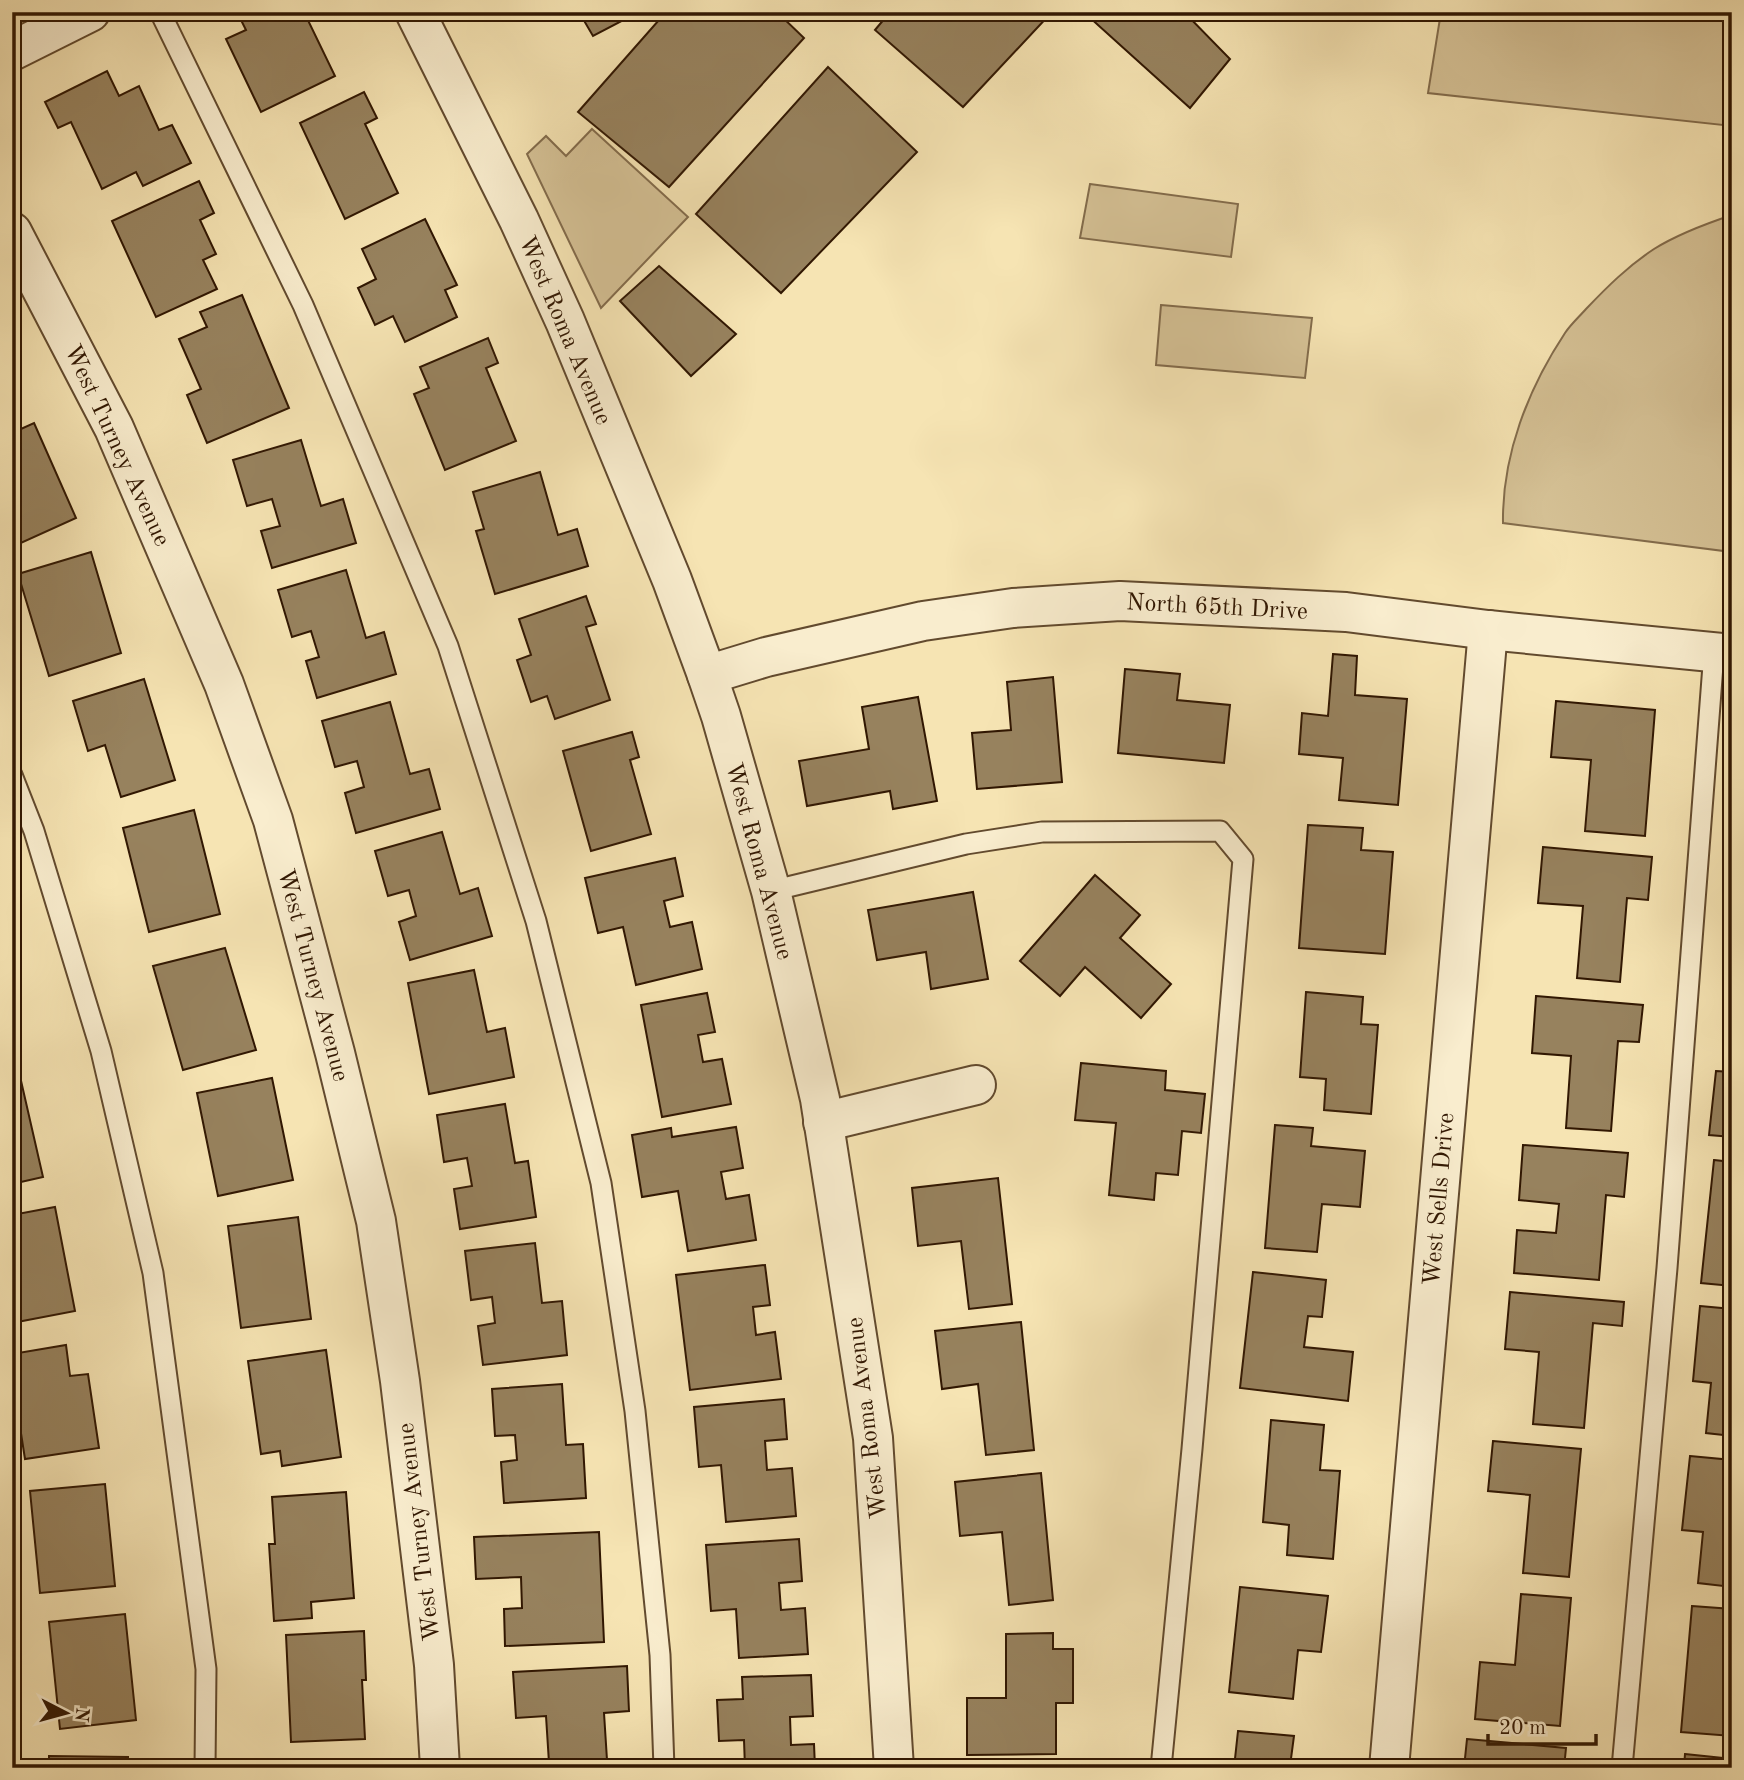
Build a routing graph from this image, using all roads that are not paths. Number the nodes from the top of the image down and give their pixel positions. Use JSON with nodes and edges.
{"nodes":[{"id":1,"x":90,"y":12,"type":"edge"},
{"id":2,"x":160,"y":12,"type":"edge"},
{"id":3,"x":415,"y":12,"type":"edge"},
{"id":4,"x":12,"y":51,"type":"edge"},
{"id":5,"x":12,"y":232,"type":"edge"},
{"id":6,"x":1488,"y":630,"type":"junction"},
{"id":7,"x":1723,"y":653,"type":"edge"},
{"id":8,"x":707,"y":675,"type":"junction"},
{"id":9,"x":12,"y":775,"type":"edge"},
{"id":10,"x":771,"y":891,"type":"junction"},
{"id":11,"x":976,"y":1085,"type":"dead end"},
{"id":12,"x":823,"y":1122,"type":"junction"},
{"id":13,"x":205,"y":1768,"type":"edge"},
{"id":14,"x":440,"y":1768,"type":"edge"},
{"id":15,"x":664,"y":1768,"type":"edge"},
{"id":16,"x":894,"y":1768,"type":"edge"},
{"id":17,"x":1161,"y":1768,"type":"edge"},
{"id":18,"x":1389,"y":1768,"type":"edge"},
{"id":19,"x":1622,"y":1768,"type":"edge"}],
"edges":[{"from":1,"to":4,"type":"street"},
{"from":2,"to":15,"type":"lane"},
{"from":3,"to":8,"type":"street","name":"West Roma Avenue"},
{"from":5,"to":14,"type":"street","name":"West Turney Avenue"},
{"from":6,"to":7,"type":"street","name":"North 65th Drive"},
{"from":6,"to":8,"type":"street","name":"North 65th Drive"},
{"from":6,"to":18,"type":"street","name":"West Sells Drive"},
{"from":7,"to":19,"type":"lane"},
{"from":8,"to":10,"type":"street","name":"West Roma Avenue"},
{"from":9,"to":13,"type":"lane"},
{"from":10,"to":12,"type":"street","name":"West Roma Avenue"},
{"from":10,"to":17,"type":"lane"},
{"from":11,"to":12,"type":"street"},
{"from":12,"to":16,"type":"street","name":"West Roma Avenue"}]}
